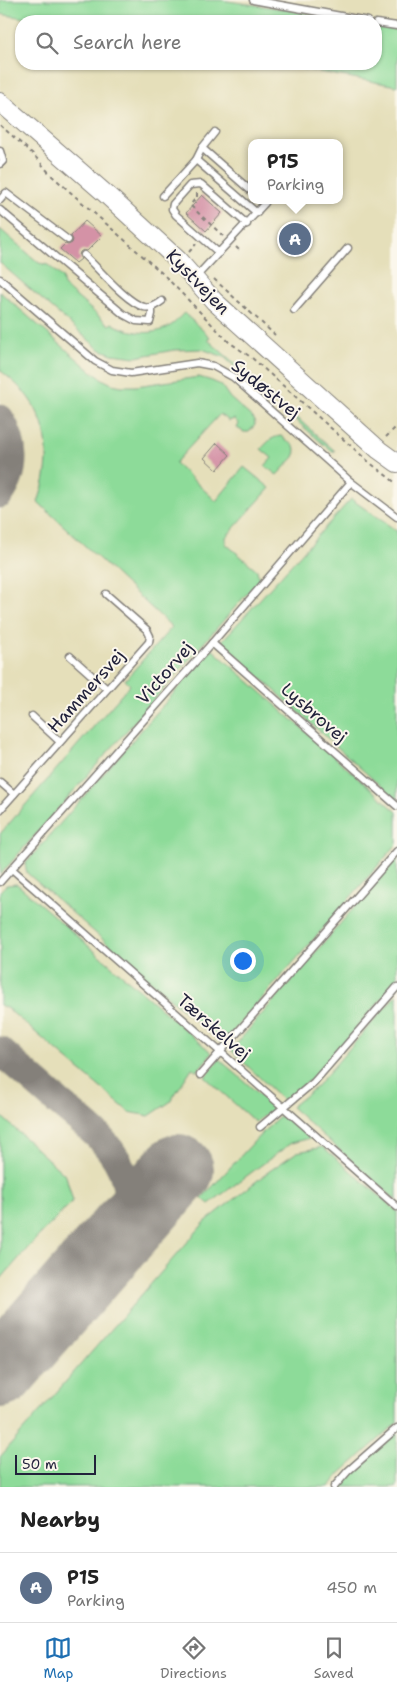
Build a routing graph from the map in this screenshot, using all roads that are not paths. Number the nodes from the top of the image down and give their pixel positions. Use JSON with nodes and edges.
{"nodes":[{"id":1,"x":253,"y":0,"type":"edge"},
{"id":2,"x":335,"y":15,"type":"edge"},
{"id":3,"x":382,"y":24,"type":"edge"},
{"id":4,"x":397,"y":26,"type":"edge"},
{"id":5,"x":0,"y":102,"type":"edge"},
{"id":6,"x":215,"y":132,"type":"dead end"},
{"id":7,"x":202,"y":148,"type":"junction"},
{"id":8,"x":0,"y":151,"type":"edge"},
{"id":9,"x":196,"y":160,"type":"junction"},
{"id":10,"x":0,"y":164,"type":"edge"},
{"id":11,"x":248,"y":188,"type":"edge"},
{"id":12,"x":163,"y":196,"type":"dead end"},
{"id":13,"x":0,"y":199,"type":"edge"},
{"id":14,"x":265,"y":204,"type":"edge"},
{"id":15,"x":0,"y":210,"type":"edge"},
{"id":16,"x":257,"y":213,"type":"junction"},
{"id":17,"x":247,"y":224,"type":"junction"},
{"id":18,"x":68,"y":240,"type":"dead end"},
{"id":19,"x":348,"y":248,"type":"dead end"},
{"id":20,"x":219,"y":253,"type":"junction"},
{"id":21,"x":84,"y":255,"type":"dead end"},
{"id":22,"x":195,"y":278,"type":"junction"},
{"id":23,"x":0,"y":279,"type":"edge"},
{"id":24,"x":162,"y":301,"type":"dead end"},
{"id":25,"x":152,"y":307,"type":"junction"},
{"id":26,"x":294,"y":310,"type":"dead end"},
{"id":27,"x":397,"y":463,"type":"edge"},
{"id":28,"x":351,"y":482,"type":"junction"},
{"id":29,"x":397,"y":517,"type":"edge"},
{"id":30,"x":106,"y":594,"type":"dead end"},
{"id":31,"x":212,"y":643,"type":"junction"},
{"id":32,"x":70,"y":656,"type":"dead end"},
{"id":33,"x":107,"y":689,"type":"junction"},
{"id":34,"x":32,"y":716,"type":"dead end"},
{"id":35,"x":60,"y":742,"type":"junction"},
{"id":36,"x":0,"y":782,"type":"edge"},
{"id":37,"x":14,"y":794,"type":"junction"},
{"id":38,"x":397,"y":806,"type":"edge"},
{"id":39,"x":0,"y":810,"type":"edge"},
{"id":40,"x":397,"y":851,"type":"edge"},
{"id":41,"x":12,"y":869,"type":"junction"},
{"id":42,"x":0,"y":882,"type":"edge"},
{"id":43,"x":397,"y":987,"type":"edge"},
{"id":44,"x":221,"y":1052,"type":"junction"},
{"id":45,"x":200,"y":1075,"type":"dead end"},
{"id":46,"x":284,"y":1107,"type":"junction"},
{"id":47,"x":260,"y":1127,"type":"dead end"},
{"id":48,"x":397,"y":1207,"type":"edge"},
{"id":49,"x":397,"y":1428,"type":"edge"},
{"id":50,"x":334,"y":1487,"type":"edge"}],
"edges":[{"from":1,"to":2,"type":"lane"},
{"from":3,"to":4,"type":"lane"},
{"from":5,"to":22,"type":"street","name":"Kystvejen"},
{"from":6,"to":7,"type":"lane"},
{"from":7,"to":9,"type":"lane"},
{"from":7,"to":11,"type":"lane"},
{"from":8,"to":10,"type":"lane"},
{"from":9,"to":12,"type":"lane"},
{"from":9,"to":16,"type":"lane"},
{"from":13,"to":18,"type":"lane"},
{"from":14,"to":16,"type":"lane"},
{"from":15,"to":25,"type":"lane"},
{"from":16,"to":17,"type":"lane"},
{"from":17,"to":20,"type":"lane"},
{"from":17,"to":20,"type":"lane"},
{"from":19,"to":26,"type":"lane"},
{"from":20,"to":22,"type":"lane"},
{"from":21,"to":25,"type":"lane"},
{"from":22,"to":27,"type":"street","name":"Kystvejen"},
{"from":23,"to":28,"type":"lane","name":"Sydøstvej"},
{"from":24,"to":25,"type":"lane"},
{"from":28,"to":29,"type":"lane","name":"Sydøstvej"},
{"from":28,"to":31,"type":"lane","name":"Victorvej"},
{"from":30,"to":33,"type":"lane","name":"Hammersvej"},
{"from":31,"to":38,"type":"lane","name":"Lysbrovej"},
{"from":31,"to":41,"type":"lane","name":"Victorvej"},
{"from":32,"to":33,"type":"lane"},
{"from":33,"to":35,"type":"lane","name":"Hammersvej"},
{"from":34,"to":35,"type":"lane"},
{"from":35,"to":37,"type":"lane","name":"Hammersvej"},
{"from":36,"to":37,"type":"lane"},
{"from":37,"to":39,"type":"lane","name":"Hammersvej"},
{"from":40,"to":44,"type":"lane"},
{"from":41,"to":42,"type":"lane","name":"Victorvej"},
{"from":41,"to":44,"type":"lane","name":"Tærskelvej"},
{"from":43,"to":46,"type":"lane"},
{"from":44,"to":45,"type":"lane"},
{"from":44,"to":46,"type":"lane","name":"Tærskelvej"},
{"from":46,"to":47,"type":"lane"},
{"from":46,"to":48,"type":"lane","name":"Tærskelvej"},
{"from":49,"to":50,"type":"lane"}]}
